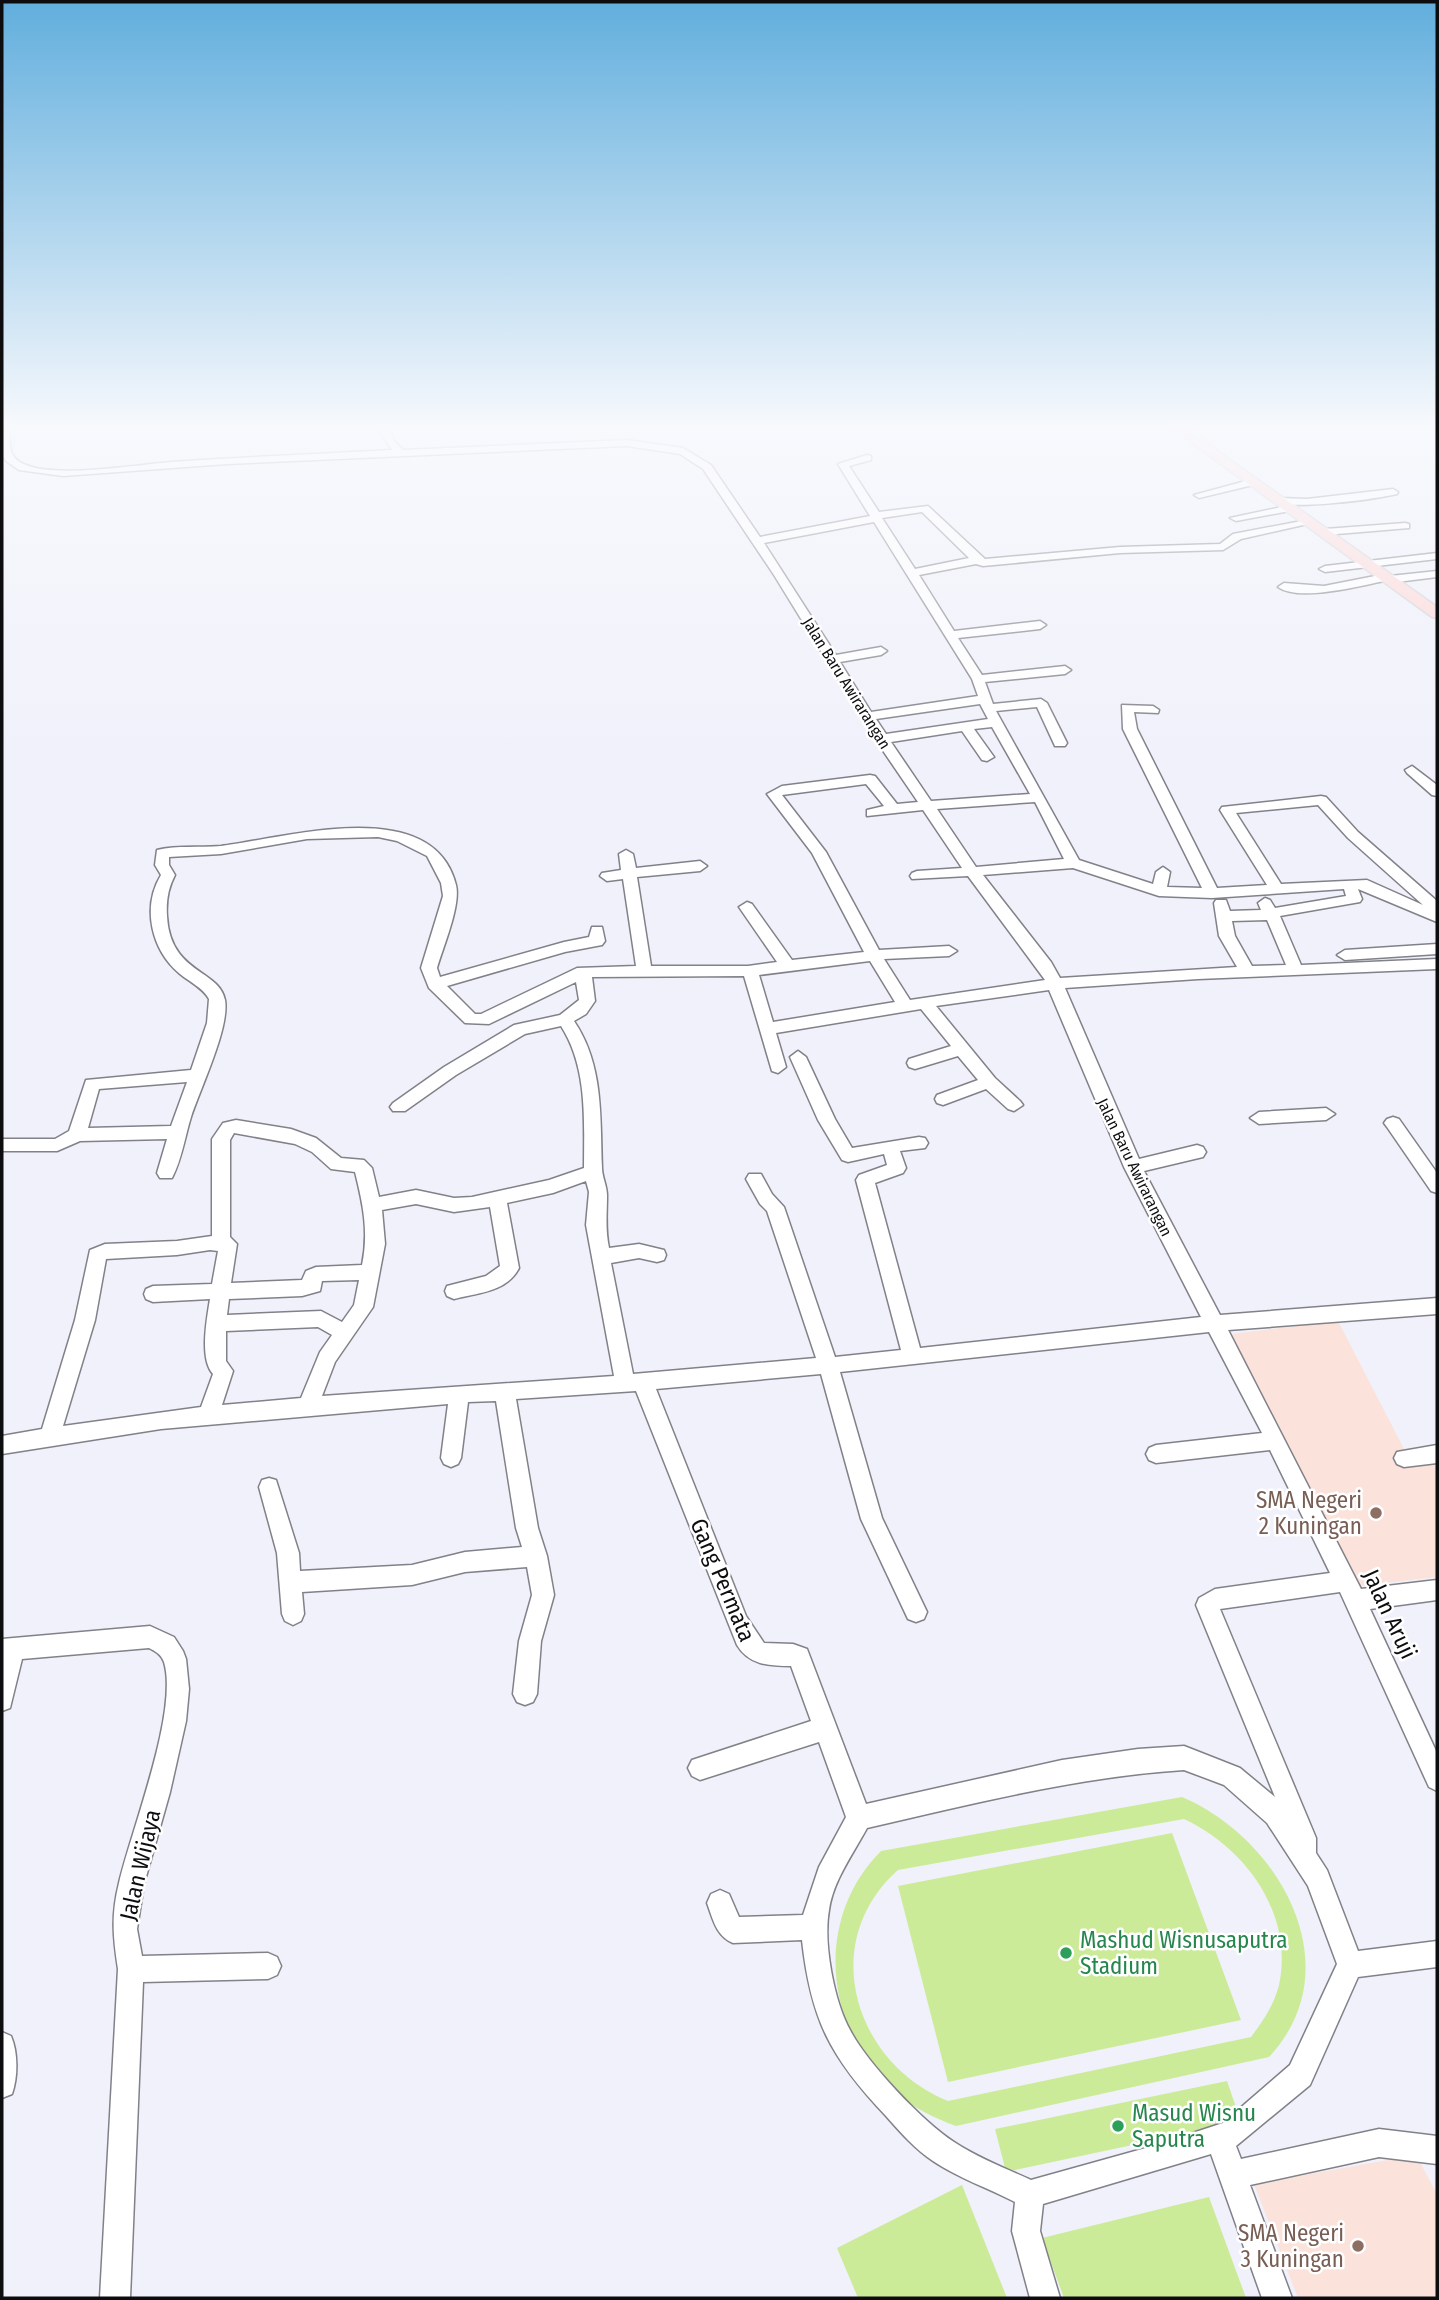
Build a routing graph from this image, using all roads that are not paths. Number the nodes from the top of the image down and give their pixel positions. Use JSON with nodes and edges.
{"nodes":[{"id":1,"x":755,"y":537,"type":"edge"},
{"id":2,"x":775,"y":537,"type":"edge"},
{"id":3,"x":889,"y":537,"type":"edge"},
{"id":4,"x":952,"y":537,"type":"edge"},
{"id":5,"x":1236,"y":537,"type":"edge"},
{"id":6,"x":1331,"y":537,"type":"edge"},
{"id":7,"x":757,"y":541,"type":"junction"},
{"id":8,"x":1437,"y":556,"type":"edge"},
{"id":9,"x":977,"y":561,"type":"junction"},
{"id":10,"x":1365,"y":562,"type":"junction"},
{"id":11,"x":1325,"y":569,"type":"dead end"},
{"id":12,"x":913,"y":573,"type":"junction"},
{"id":13,"x":1437,"y":574,"type":"edge"},
{"id":14,"x":1387,"y":579,"type":"junction"},
{"id":15,"x":1284,"y":587,"type":"dead end"},
{"id":16,"x":1437,"y":614,"type":"edge"},
{"id":17,"x":1040,"y":625,"type":"dead end"},
{"id":18,"x":951,"y":635,"type":"junction"},
{"id":19,"x":881,"y":651,"type":"dead end"},
{"id":20,"x":832,"y":660,"type":"junction"},
{"id":21,"x":1065,"y":670,"type":"dead end"},
{"id":22,"x":978,"y":679,"type":"junction"},
{"id":23,"x":986,"y":704,"type":"junction"},
{"id":24,"x":1153,"y":710,"type":"dead end"},
{"id":25,"x":868,"y":716,"type":"junction"},
{"id":26,"x":996,"y":722,"type":"junction"},
{"id":27,"x":967,"y":728,"type":"junction"},
{"id":28,"x":882,"y":739,"type":"junction"},
{"id":29,"x":1060,"y":743,"type":"dead end"},
{"id":30,"x":987,"y":757,"type":"dead end"},
{"id":31,"x":1412,"y":770,"type":"dead end"},
{"id":32,"x":1437,"y":792,"type":"edge"},
{"id":33,"x":1037,"y":798,"type":"junction"},
{"id":34,"x":927,"y":806,"type":"junction"},
{"id":35,"x":893,"y":808,"type":"junction"},
{"id":36,"x":872,"y":813,"type":"dead end"},
{"id":37,"x":626,"y":854,"type":"dead end"},
{"id":38,"x":1073,"y":863,"type":"junction"},
{"id":39,"x":700,"y":866,"type":"dead end"},
{"id":40,"x":972,"y":871,"type":"junction"},
{"id":41,"x":1163,"y":872,"type":"dead end"},
{"id":42,"x":629,"y":874,"type":"junction"},
{"id":43,"x":607,"y":876,"type":"dead end"},
{"id":44,"x":916,"y":876,"type":"dead end"},
{"id":45,"x":1349,"y":884,"type":"junction"},
{"id":46,"x":1258,"y":890,"type":"junction"},
{"id":47,"x":1278,"y":890,"type":"junction"},
{"id":48,"x":1159,"y":891,"type":"junction"},
{"id":49,"x":1219,"y":904,"type":"junction"},
{"id":50,"x":747,"y":906,"type":"dead end"},
{"id":51,"x":1437,"y":909,"type":"edge"},
{"id":52,"x":1271,"y":914,"type":"junction"},
{"id":53,"x":1437,"y":917,"type":"edge"},
{"id":54,"x":597,"y":930,"type":"dead end"},
{"id":55,"x":1437,"y":949,"type":"edge"},
{"id":56,"x":949,"y":951,"type":"dead end"},
{"id":57,"x":1345,"y":955,"type":"dead end"},
{"id":58,"x":877,"y":959,"type":"junction"},
{"id":59,"x":1393,"y":959,"type":"junction"},
{"id":60,"x":1371,"y":961,"type":"junction"},
{"id":61,"x":1243,"y":964,"type":"junction"},
{"id":62,"x":1437,"y":964,"type":"edge"},
{"id":63,"x":787,"y":965,"type":"junction"},
{"id":64,"x":1293,"y":965,"type":"junction"},
{"id":65,"x":644,"y":970,"type":"junction"},
{"id":66,"x":751,"y":974,"type":"dead end"},
{"id":67,"x":584,"y":979,"type":"junction"},
{"id":68,"x":435,"y":984,"type":"junction"},
{"id":69,"x":1055,"y":984,"type":"junction"},
{"id":70,"x":925,"y":1003,"type":"junction"},
{"id":71,"x":906,"y":1007,"type":"junction"},
{"id":72,"x":565,"y":1020,"type":"junction"},
{"id":73,"x":767,"y":1029,"type":"junction"},
{"id":74,"x":961,"y":1049,"type":"junction"},
{"id":75,"x":799,"y":1057,"type":"dead end"},
{"id":76,"x":915,"y":1063,"type":"dead end"},
{"id":77,"x":778,"y":1067,"type":"dead end"},
{"id":78,"x":197,"y":1074,"type":"junction"},
{"id":79,"x":989,"y":1082,"type":"junction"},
{"id":80,"x":943,"y":1099,"type":"dead end"},
{"id":81,"x":1014,"y":1104,"type":"dead end"},
{"id":82,"x":398,"y":1107,"type":"dead end"},
{"id":83,"x":1326,"y":1114,"type":"dead end"},
{"id":84,"x":1259,"y":1118,"type":"dead end"},
{"id":85,"x":1393,"y":1123,"type":"dead end"},
{"id":86,"x":179,"y":1132,"type":"junction"},
{"id":87,"x":77,"y":1135,"type":"junction"},
{"id":88,"x":919,"y":1143,"type":"dead end"},
{"id":89,"x":2,"y":1145,"type":"edge"},
{"id":90,"x":890,"y":1146,"type":"junction"},
{"id":91,"x":1197,"y":1152,"type":"dead end"},
{"id":92,"x":1133,"y":1167,"type":"junction"},
{"id":93,"x":166,"y":1173,"type":"dead end"},
{"id":94,"x":593,"y":1173,"type":"junction"},
{"id":95,"x":755,"y":1179,"type":"dead end"},
{"id":96,"x":1437,"y":1186,"type":"edge"},
{"id":97,"x":497,"y":1198,"type":"junction"},
{"id":98,"x":372,"y":1205,"type":"junction"},
{"id":99,"x":221,"y":1242,"type":"junction"},
{"id":100,"x":657,"y":1255,"type":"dead end"},
{"id":101,"x":601,"y":1257,"type":"junction"},
{"id":102,"x":370,"y":1272,"type":"junction"},
{"id":103,"x":222,"y":1290,"type":"junction"},
{"id":104,"x":454,"y":1291,"type":"dead end"},
{"id":105,"x":153,"y":1294,"type":"dead end"},
{"id":106,"x":1437,"y":1306,"type":"edge"},
{"id":107,"x":216,"y":1322,"type":"junction"},
{"id":108,"x":1215,"y":1324,"type":"junction"},
{"id":109,"x":347,"y":1331,"type":"junction"},
{"id":110,"x":913,"y":1358,"type":"junction"},
{"id":111,"x":828,"y":1365,"type":"junction"},
{"id":112,"x":634,"y":1382,"type":"junction"},
{"id":113,"x":505,"y":1393,"type":"junction"},
{"id":114,"x":459,"y":1395,"type":"junction"},
{"id":115,"x":307,"y":1406,"type":"junction"},
{"id":116,"x":210,"y":1416,"type":"junction"},
{"id":117,"x":50,"y":1436,"type":"junction"},
{"id":118,"x":1276,"y":1440,"type":"junction"},
{"id":119,"x":2,"y":1445,"type":"edge"},
{"id":120,"x":1156,"y":1454,"type":"dead end"},
{"id":121,"x":1437,"y":1454,"type":"edge"},
{"id":122,"x":451,"y":1458,"type":"dead end"},
{"id":123,"x":1404,"y":1458,"type":"dead end"},
{"id":124,"x":269,"y":1487,"type":"dead end"},
{"id":125,"x":536,"y":1556,"type":"junction"},
{"id":126,"x":292,"y":1582,"type":"junction"},
{"id":127,"x":1350,"y":1590,"type":"junction"},
{"id":128,"x":1437,"y":1590,"type":"edge"},
{"id":129,"x":916,"y":1612,"type":"dead end"},
{"id":130,"x":293,"y":1614,"type":"dead end"},
{"id":131,"x":7,"y":1650,"type":"edge"},
{"id":132,"x":525,"y":1694,"type":"dead end"},
{"id":133,"x":2,"y":1700,"type":"edge"},
{"id":134,"x":825,"y":1728,"type":"junction"},
{"id":135,"x":700,"y":1768,"type":"dead end"},
{"id":136,"x":1437,"y":1778,"type":"edge"},
{"id":137,"x":859,"y":1818,"type":"junction"},
{"id":138,"x":1307,"y":1863,"type":"junction"},
{"id":139,"x":720,"y":1903,"type":"dead end"},
{"id":140,"x":815,"y":1927,"type":"junction"},
{"id":141,"x":1437,"y":1954,"type":"edge"},
{"id":142,"x":1350,"y":1965,"type":"junction"},
{"id":143,"x":268,"y":1966,"type":"dead end"},
{"id":144,"x":131,"y":1969,"type":"junction"},
{"id":145,"x":2,"y":2045,"type":"edge"},
{"id":146,"x":2,"y":2084,"type":"edge"},
{"id":147,"x":1219,"y":2138,"type":"junction"},
{"id":148,"x":1437,"y":2150,"type":"edge"},
{"id":149,"x":1233,"y":2175,"type":"junction"},
{"id":150,"x":1030,"y":2194,"type":"junction"},
{"id":151,"x":116,"y":2298,"type":"edge"},
{"id":152,"x":1045,"y":2298,"type":"edge"},
{"id":153,"x":1277,"y":2298,"type":"edge"}],
"edges":[{"from":1,"to":7,"type":"street","name":"Jalan Baru Awirarangan"},
{"from":2,"to":7,"type":"street"},
{"from":3,"to":12,"type":"street"},
{"from":4,"to":9,"type":"street"},
{"from":5,"to":9,"type":"street"},
{"from":6,"to":10,"type":"main road"},
{"from":7,"to":20,"type":"street","name":"Jalan Baru Awirarangan"},
{"from":8,"to":10,"type":"street"},
{"from":9,"to":12,"type":"street"},
{"from":10,"to":11,"type":"street"},
{"from":10,"to":14,"type":"main road"},
{"from":12,"to":18,"type":"street"},
{"from":13,"to":14,"type":"street"},
{"from":14,"to":15,"type":"street"},
{"from":14,"to":16,"type":"main road"},
{"from":17,"to":18,"type":"street"},
{"from":18,"to":22,"type":"street"},
{"from":19,"to":20,"type":"street"},
{"from":20,"to":25,"type":"street","name":"Jalan Baru Awirarangan"},
{"from":21,"to":22,"type":"street"},
{"from":22,"to":23,"type":"street"},
{"from":23,"to":25,"type":"street"},
{"from":23,"to":26,"type":"street"},
{"from":23,"to":29,"type":"street"},
{"from":24,"to":49,"type":"street"},
{"from":25,"to":28,"type":"street","name":"Jalan Baru Awirarangan"},
{"from":26,"to":27,"type":"street"},
{"from":26,"to":33,"type":"street"},
{"from":27,"to":28,"type":"street"},
{"from":27,"to":30,"type":"street"},
{"from":28,"to":34,"type":"street","name":"Jalan Baru Awirarangan"},
{"from":31,"to":32,"type":"street"},
{"from":33,"to":34,"type":"street"},
{"from":33,"to":38,"type":"street"},
{"from":34,"to":35,"type":"street"},
{"from":34,"to":40,"type":"street","name":"Jalan Baru Awirarangan"},
{"from":35,"to":36,"type":"street"},
{"from":35,"to":58,"type":"street"},
{"from":37,"to":42,"type":"street"},
{"from":38,"to":40,"type":"street"},
{"from":38,"to":48,"type":"street"},
{"from":39,"to":42,"type":"street"},
{"from":40,"to":44,"type":"street"},
{"from":40,"to":69,"type":"street","name":"Jalan Baru Awirarangan"},
{"from":41,"to":48,"type":"street"},
{"from":42,"to":43,"type":"street"},
{"from":42,"to":65,"type":"street"},
{"from":45,"to":47,"type":"street"},
{"from":45,"to":52,"type":"street"},
{"from":45,"to":53,"type":"street"},
{"from":46,"to":47,"type":"street"},
{"from":46,"to":49,"type":"street"},
{"from":46,"to":52,"type":"street"},
{"from":47,"to":51,"type":"street"},
{"from":48,"to":49,"type":"street"},
{"from":49,"to":52,"type":"street"},
{"from":49,"to":61,"type":"street"},
{"from":50,"to":63,"type":"street"},
{"from":52,"to":64,"type":"street"},
{"from":54,"to":68,"type":"street"},
{"from":55,"to":59,"type":"street"},
{"from":56,"to":58,"type":"street"},
{"from":57,"to":60,"type":"street"},
{"from":58,"to":63,"type":"street"},
{"from":58,"to":71,"type":"street"},
{"from":59,"to":60,"type":"street"},
{"from":59,"to":62,"type":"street"},
{"from":60,"to":64,"type":"street"},
{"from":61,"to":64,"type":"street"},
{"from":61,"to":69,"type":"street"},
{"from":63,"to":65,"type":"street"},
{"from":65,"to":67,"type":"street"},
{"from":66,"to":73,"type":"street"},
{"from":67,"to":68,"type":"street"},
{"from":67,"to":72,"type":"street"},
{"from":68,"to":78,"type":"street"},
{"from":69,"to":70,"type":"street"},
{"from":69,"to":92,"type":"street","name":"Jalan Baru Awirarangan"},
{"from":70,"to":71,"type":"street"},
{"from":70,"to":74,"type":"street"},
{"from":71,"to":73,"type":"street"},
{"from":72,"to":82,"type":"street"},
{"from":72,"to":94,"type":"street"},
{"from":73,"to":77,"type":"street"},
{"from":74,"to":76,"type":"street"},
{"from":74,"to":79,"type":"street"},
{"from":75,"to":90,"type":"street"},
{"from":78,"to":86,"type":"street"},
{"from":78,"to":87,"type":"street"},
{"from":79,"to":80,"type":"street"},
{"from":79,"to":81,"type":"street"},
{"from":83,"to":84,"type":"street"},
{"from":85,"to":96,"type":"street"},
{"from":86,"to":87,"type":"street"},
{"from":86,"to":93,"type":"street"},
{"from":87,"to":89,"type":"street"},
{"from":88,"to":90,"type":"street"},
{"from":90,"to":110,"type":"street"},
{"from":91,"to":92,"type":"street"},
{"from":92,"to":108,"type":"street","name":"Jalan Baru Awirarangan"},
{"from":94,"to":97,"type":"street"},
{"from":94,"to":101,"type":"street"},
{"from":95,"to":111,"type":"street"},
{"from":97,"to":98,"type":"street"},
{"from":97,"to":104,"type":"street"},
{"from":98,"to":99,"type":"street"},
{"from":98,"to":102,"type":"street"},
{"from":99,"to":103,"type":"street"},
{"from":99,"to":117,"type":"street"},
{"from":100,"to":101,"type":"street"},
{"from":101,"to":112,"type":"street"},
{"from":102,"to":103,"type":"street"},
{"from":102,"to":109,"type":"street"},
{"from":103,"to":105,"type":"street"},
{"from":103,"to":107,"type":"street"},
{"from":106,"to":108,"type":"street"},
{"from":107,"to":109,"type":"street"},
{"from":107,"to":116,"type":"street"},
{"from":108,"to":110,"type":"street"},
{"from":108,"to":118,"type":"street","name":"Jalan Aruji"},
{"from":109,"to":115,"type":"street"},
{"from":110,"to":111,"type":"street"},
{"from":111,"to":112,"type":"street"},
{"from":111,"to":129,"type":"street"},
{"from":112,"to":113,"type":"street"},
{"from":112,"to":134,"type":"street","name":"Gang Permata"},
{"from":113,"to":114,"type":"street"},
{"from":113,"to":125,"type":"street"},
{"from":114,"to":115,"type":"street"},
{"from":114,"to":122,"type":"street"},
{"from":115,"to":116,"type":"street"},
{"from":116,"to":117,"type":"street"},
{"from":117,"to":119,"type":"street"},
{"from":118,"to":120,"type":"street"},
{"from":118,"to":127,"type":"street","name":"Jalan Aruji"},
{"from":121,"to":123,"type":"street"},
{"from":124,"to":126,"type":"street"},
{"from":125,"to":126,"type":"street"},
{"from":125,"to":132,"type":"street"},
{"from":126,"to":130,"type":"street"},
{"from":127,"to":128,"type":"street"},
{"from":127,"to":136,"type":"street","name":"Jalan Aruji"},
{"from":127,"to":138,"type":"street"},
{"from":131,"to":133,"type":"street"},
{"from":131,"to":144,"type":"street","name":"Jalan Wijaya"},
{"from":134,"to":135,"type":"street"},
{"from":134,"to":137,"type":"street","name":"Gang Permata"},
{"from":137,"to":138,"type":"street"},
{"from":137,"to":140,"type":"street"},
{"from":138,"to":142,"type":"street"},
{"from":139,"to":140,"type":"street"},
{"from":140,"to":150,"type":"street"},
{"from":141,"to":142,"type":"street"},
{"from":142,"to":147,"type":"street"},
{"from":143,"to":144,"type":"street"},
{"from":144,"to":151,"type":"street","name":"Jalan Wijaya"},
{"from":145,"to":146,"type":"street"},
{"from":147,"to":149,"type":"street"},
{"from":147,"to":150,"type":"street"},
{"from":148,"to":149,"type":"street"},
{"from":149,"to":153,"type":"street"},
{"from":150,"to":152,"type":"street"}]}
